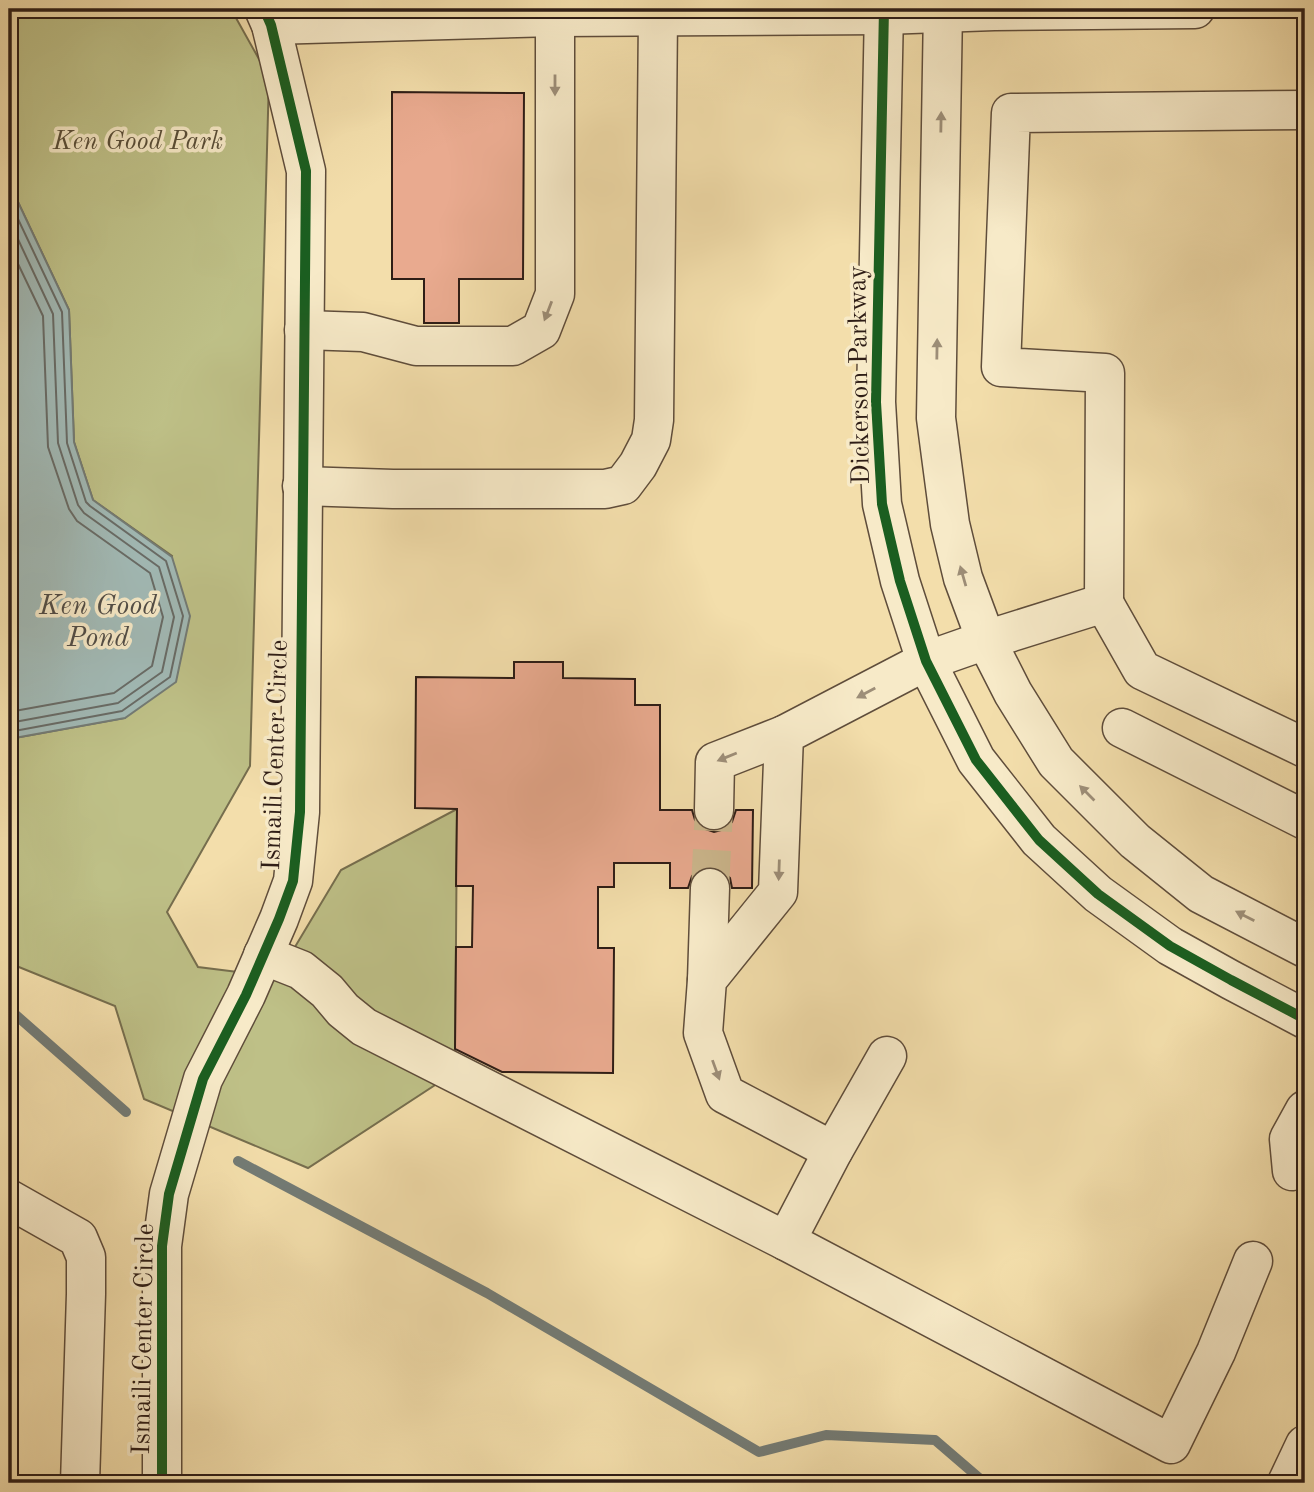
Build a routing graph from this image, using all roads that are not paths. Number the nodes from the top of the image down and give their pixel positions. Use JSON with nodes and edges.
{"nodes":[{"id":1,"x":1195,"y":9,"type":"edge"},
{"id":2,"x":943,"y":11,"type":"edge"},
{"id":3,"x":884,"y":12,"type":"edge"},
{"id":4,"x":555,"y":13,"type":"edge"},
{"id":5,"x":658,"y":16,"type":"junction"},
{"id":6,"x":268,"y":17,"type":"edge"},
{"id":7,"x":1305,"y":110,"type":"edge"},
{"id":8,"x":304,"y":330,"type":"junction"},
{"id":9,"x":302,"y":486,"type":"junction"},
{"id":10,"x":1104,"y":603,"type":"junction"},
{"id":11,"x":986,"y":640,"type":"junction"},
{"id":12,"x":926,"y":661,"type":"junction"},
{"id":13,"x":1122,"y":728,"type":"dead end"},
{"id":14,"x":784,"y":734,"type":"junction"},
{"id":15,"x":1305,"y":748,"type":"edge"},
{"id":16,"x":714,"y":810,"type":"tunnel mouth"},
{"id":17,"x":1305,"y":820,"type":"edge"},
{"id":18,"x":710,"y":888,"type":"tunnel mouth"},
{"id":19,"x":1305,"y":948,"type":"edge"},
{"id":20,"x":263,"y":955,"type":"junction"},
{"id":21,"x":707,"y":980,"type":"junction"},
{"id":22,"x":1305,"y":1019,"type":"edge"},
{"id":23,"x":887,"y":1056,"type":"dead end"},
{"id":24,"x":1305,"y":1110,"type":"edge"},
{"id":25,"x":833,"y":1150,"type":"junction"},
{"id":26,"x":1305,"y":1167,"type":"edge"},
{"id":27,"x":9,"y":1199,"type":"edge"},
{"id":28,"x":786,"y":1241,"type":"junction"},
{"id":29,"x":1253,"y":1261,"type":"dead end"},
{"id":30,"x":1305,"y":1445,"type":"edge"},
{"id":31,"x":80,"y":1483,"type":"edge"},
{"id":32,"x":162,"y":1483,"type":"edge"},
{"id":33,"x":1287,"y":1483,"type":"edge"}],
"edges":[{"from":1,"to":2,"type":"street"},
{"from":2,"to":3,"type":"street"},
{"from":11,"to":2,"type":"street","one_way":true},
{"from":3,"to":5,"type":"street"},
{"from":3,"to":12,"type":"street","name":"Dickerson Parkway"},
{"from":4,"to":5,"type":"street"},
{"from":4,"to":6,"type":"street"},
{"from":4,"to":8,"type":"street","one_way":true},
{"from":5,"to":9,"type":"street"},
{"from":6,"to":8,"type":"street","name":"Ismaili Center Circle"},
{"from":7,"to":10,"type":"street"},
{"from":8,"to":9,"type":"street","name":"Ismaili Center Circle"},
{"from":9,"to":20,"type":"street","name":"Ismaili Center Circle"},
{"from":10,"to":11,"type":"street"},
{"from":10,"to":15,"type":"street"},
{"from":11,"to":12,"type":"street"},
{"from":19,"to":11,"type":"street","one_way":true},
{"from":12,"to":14,"type":"street","one_way":true},
{"from":12,"to":22,"type":"street","name":"Dickerson Parkway"},
{"from":13,"to":17,"type":"street"},
{"from":14,"to":16,"type":"street","one_way":true},
{"from":14,"to":21,"type":"street","one_way":true},
{"from":18,"to":21,"type":"street"},
{"from":20,"to":28,"type":"street"},
{"from":20,"to":32,"type":"street","name":"Ismaili Center Circle"},
{"from":21,"to":25,"type":"street","one_way":true},
{"from":23,"to":25,"type":"street"},
{"from":24,"to":26,"type":"street"},
{"from":25,"to":28,"type":"street"},
{"from":27,"to":31,"type":"street"},
{"from":28,"to":29,"type":"street"},
{"from":30,"to":33,"type":"street"}]}
